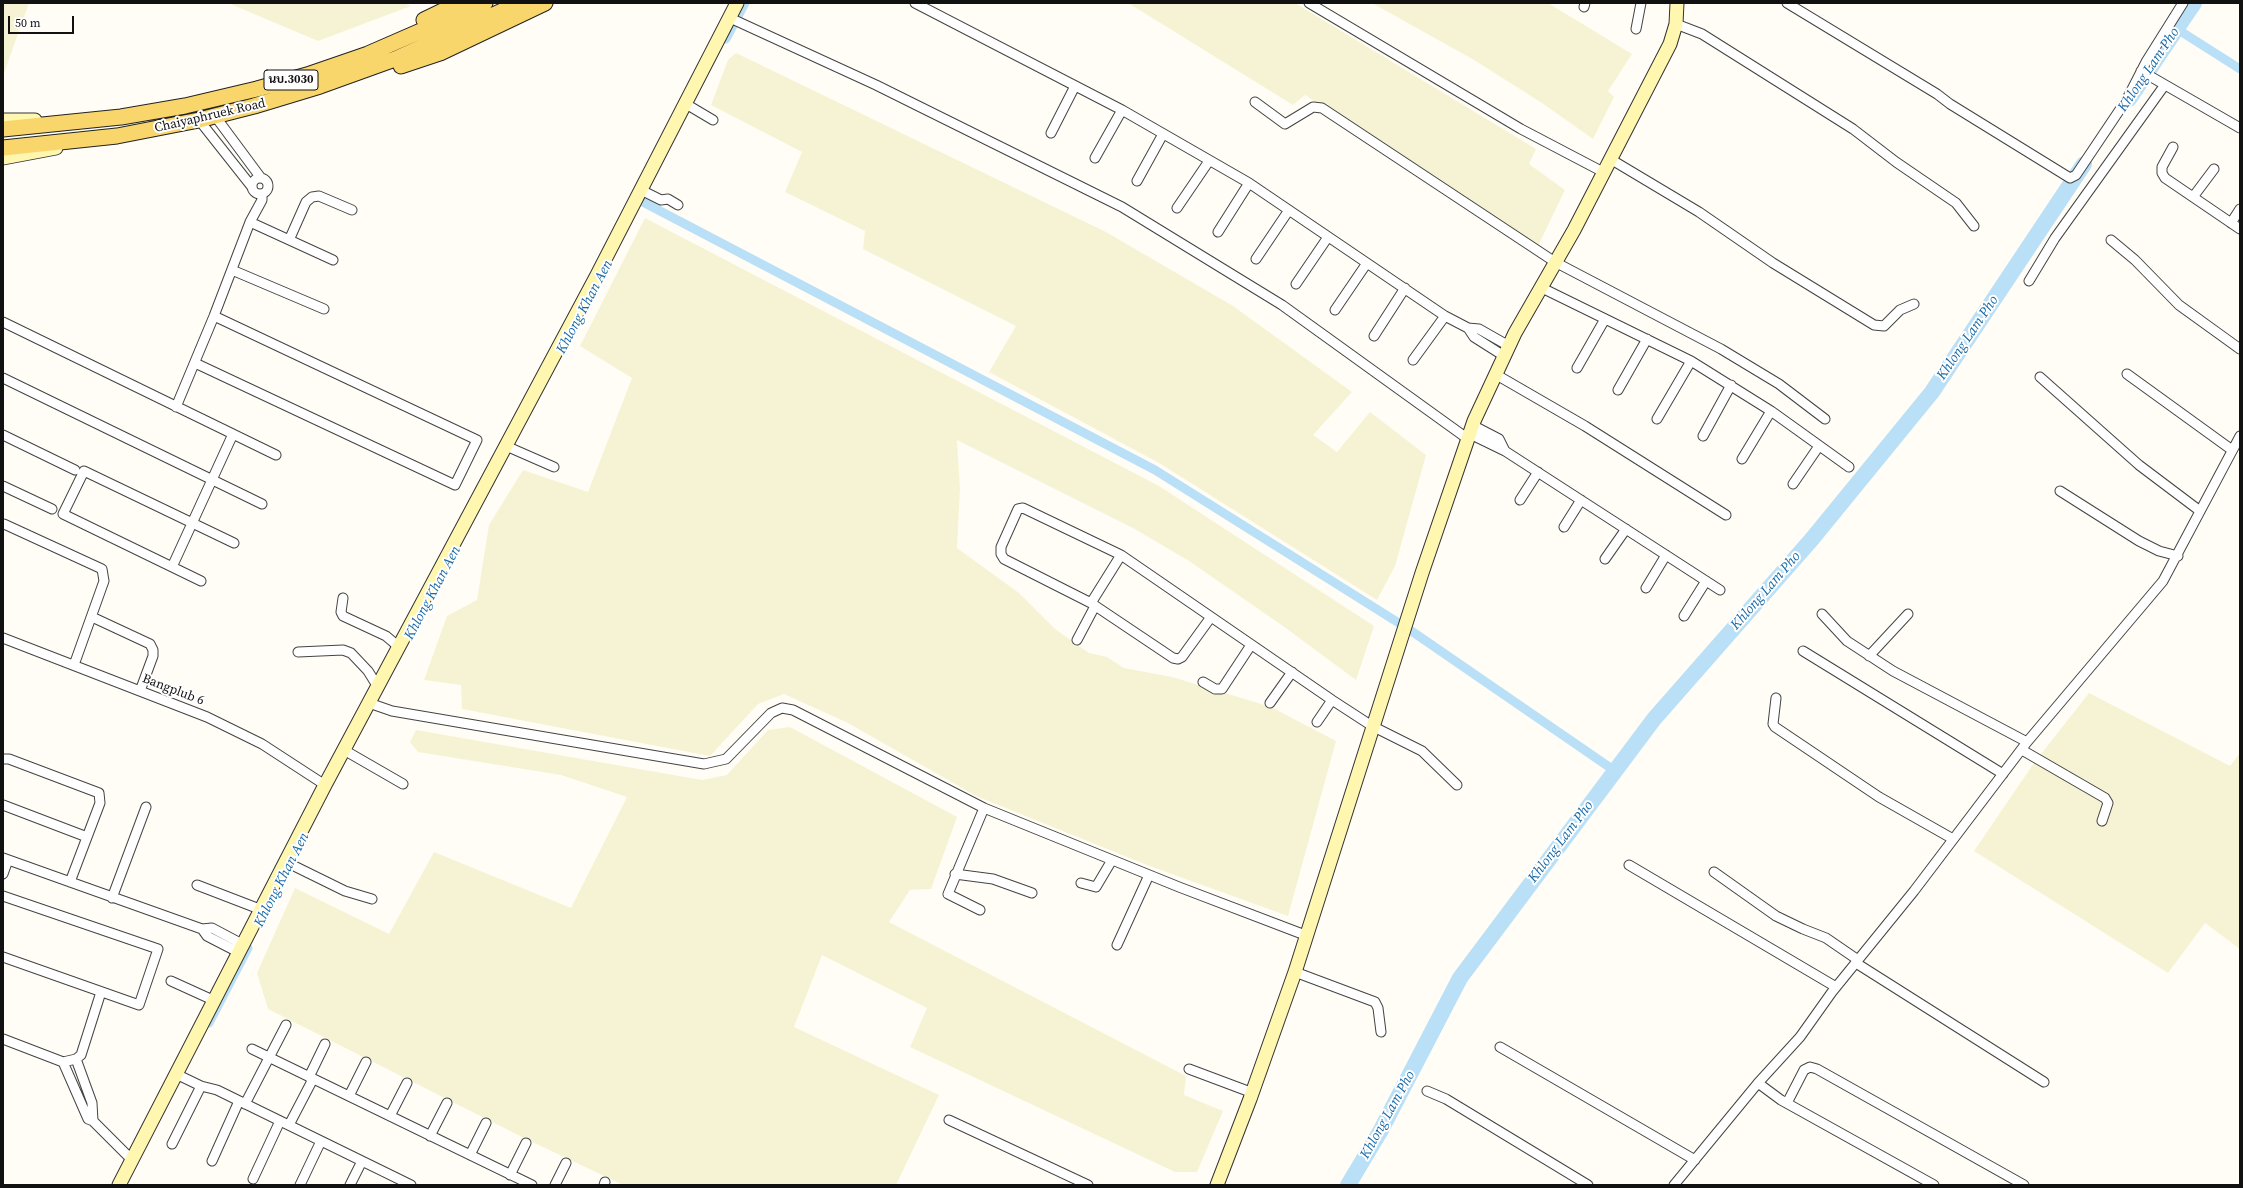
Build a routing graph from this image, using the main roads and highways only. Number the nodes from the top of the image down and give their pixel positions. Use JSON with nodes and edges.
{"nodes":[{"id":1,"x":459,"y":3,"type":"edge"},
{"id":2,"x":485,"y":3,"type":"edge"},
{"id":3,"x":520,"y":3,"type":"edge"},
{"id":4,"x":545,"y":3,"type":"edge"},
{"id":5,"x":328,"y":68,"type":"junction"},
{"id":6,"x":335,"y":81,"type":"junction"},
{"id":7,"x":3,"y":129,"type":"edge"},
{"id":8,"x":3,"y":148,"type":"edge"}],
"edges":[{"from":1,"to":5,"type":"main road"},
{"from":2,"to":5,"type":"main road","name":"Chaiyaphruek Road","number":"นบ.3030"},
{"from":3,"to":6,"type":"main road","name":"Chaiyaphruek Road","number":"นบ.3030"},
{"from":4,"to":6,"type":"main road"},
{"from":5,"to":7,"type":"main road","name":"Chaiyaphruek Road","number":"นบ.3030"},
{"from":6,"to":8,"type":"main road","name":"Chaiyaphruek Road","number":"นบ.3030"}]}
